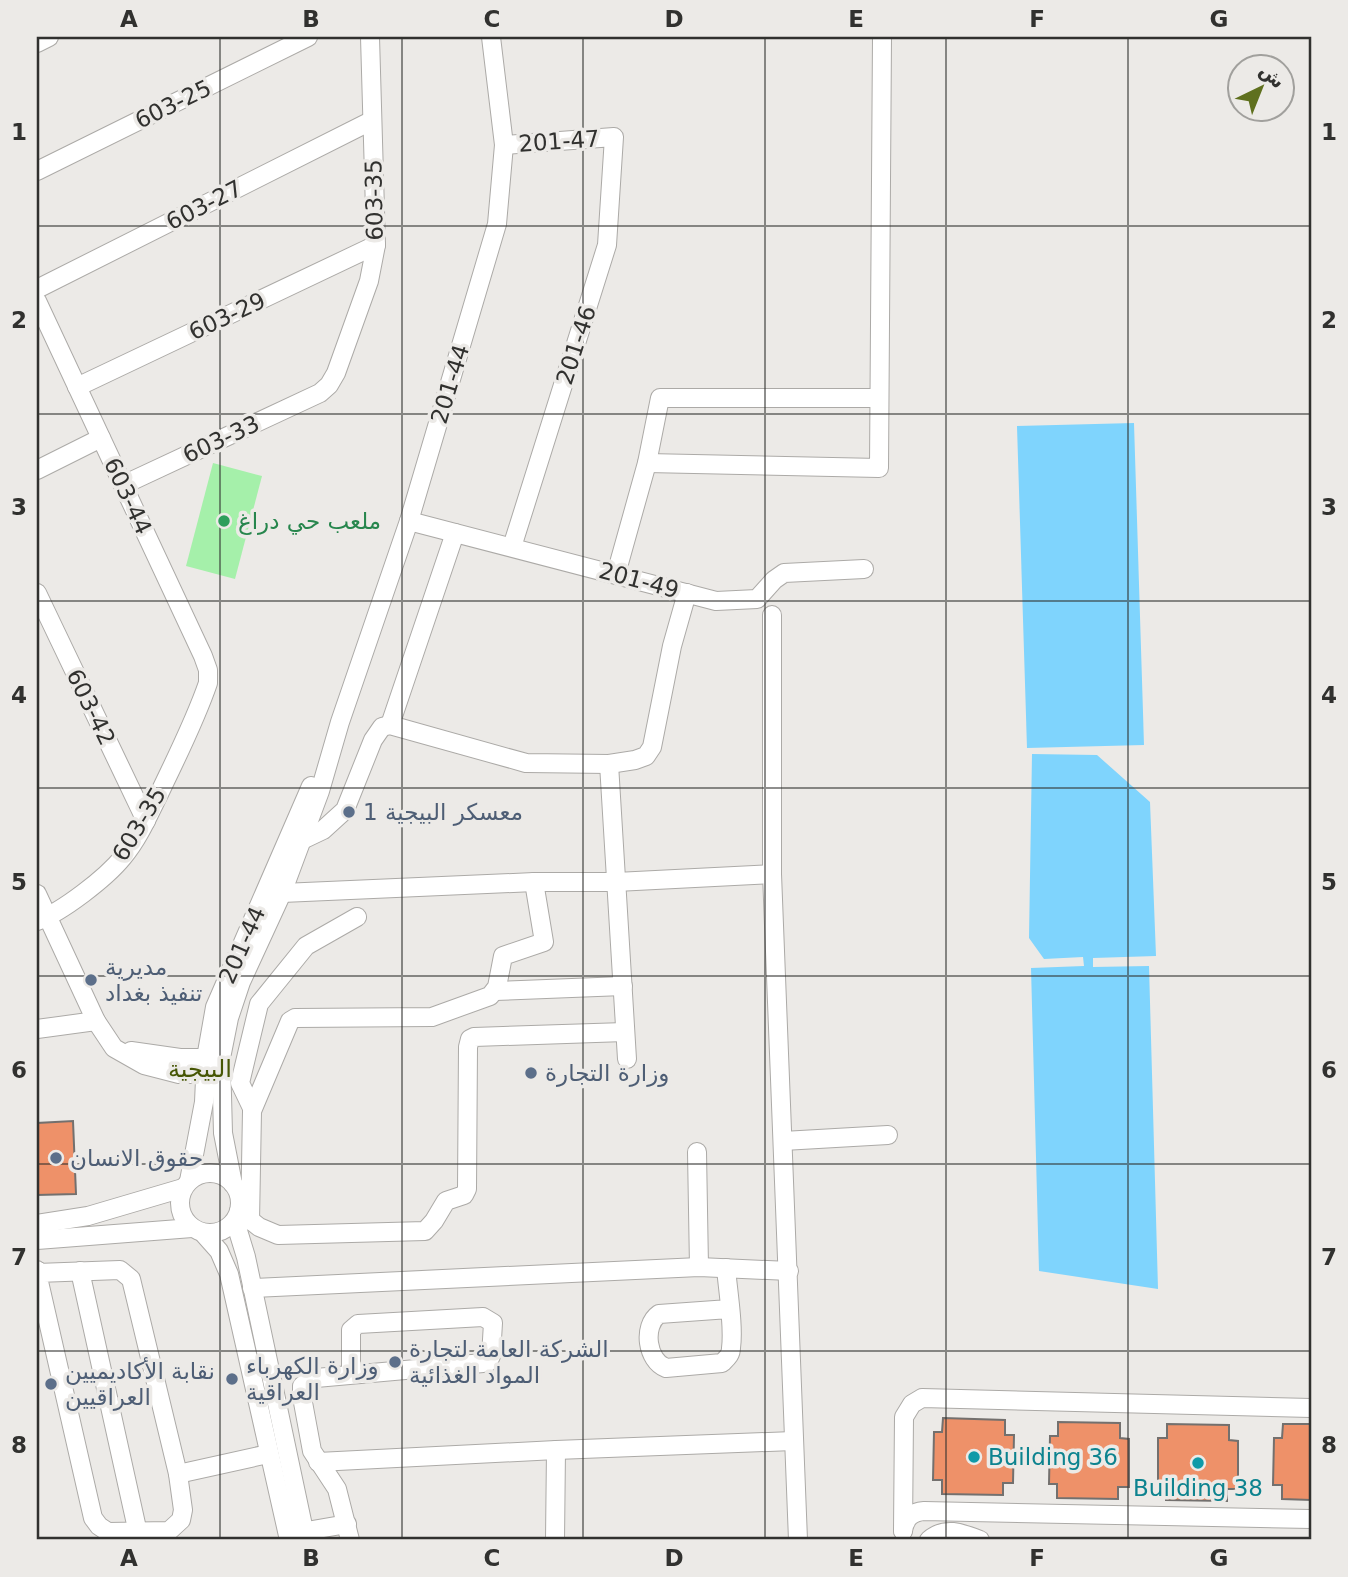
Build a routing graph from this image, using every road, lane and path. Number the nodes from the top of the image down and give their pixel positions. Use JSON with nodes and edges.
{"nodes":[{"id":1,"x":49,"y":37,"type":"edge"},
{"id":2,"x":308,"y":37,"type":"edge"},
{"id":3,"x":370,"y":37,"type":"edge"},
{"id":4,"x":491,"y":37,"type":"edge"},
{"id":5,"x":882,"y":37,"type":"edge"},
{"id":6,"x":37,"y":43,"type":"edge"},
{"id":7,"x":371,"y":121,"type":"junction"},
{"id":8,"x":614,"y":137,"type":"joint"},
{"id":9,"x":504,"y":145,"type":"junction"},
{"id":10,"x":37,"y":171,"type":"edge"},
{"id":11,"x":376,"y":246,"type":"junction"},
{"id":12,"x":37,"y":289,"type":"edge"},
{"id":13,"x":37,"y":301,"type":"edge"},
{"id":14,"x":77,"y":387,"type":"junction"},
{"id":15,"x":320,"y":394,"type":"joint"},
{"id":16,"x":879,"y":398,"type":"junction"},
{"id":17,"x":101,"y":438,"type":"junction"},
{"id":18,"x":647,"y":463,"type":"junction"},
{"id":19,"x":37,"y":470,"type":"edge"},
{"id":20,"x":123,"y":485,"type":"junction"},
{"id":21,"x":409,"y":521,"type":"junction"},
{"id":22,"x":455,"y":533,"type":"junction"},
{"id":23,"x":512,"y":547,"type":"junction"},
{"id":24,"x":864,"y":569,"type":"dead end"},
{"id":25,"x":616,"y":574,"type":"junction"},
{"id":26,"x":37,"y":593,"type":"edge"},
{"id":27,"x":687,"y":593,"type":"junction"},
{"id":28,"x":772,"y":615,"type":"dead end"},
{"id":29,"x":205,"y":694,"type":"joint"},
{"id":30,"x":340,"y":722,"type":"junction"},
{"id":31,"x":390,"y":725,"type":"junction"},
{"id":32,"x":609,"y":764,"type":"junction"},
{"id":33,"x":146,"y":821,"type":"junction"},
{"id":34,"x":302,"y":840,"type":"junction"},
{"id":35,"x":772,"y":874,"type":"junction"},
{"id":36,"x":534,"y":881,"type":"junction"},
{"id":37,"x":616,"y":882,"type":"junction"},
{"id":38,"x":282,"y":893,"type":"junction"},
{"id":39,"x":37,"y":894,"type":"edge"},
{"id":40,"x":357,"y":917,"type":"dead end"},
{"id":41,"x":42,"y":919,"type":"edge"},
{"id":42,"x":623,"y":986,"type":"junction"},
{"id":43,"x":495,"y":991,"type":"junction"},
{"id":44,"x":96,"y":1021,"type":"junction"},
{"id":45,"x":37,"y":1029,"type":"edge"},
{"id":46,"x":625,"y":1032,"type":"junction"},
{"id":47,"x":626,"y":1059,"type":"dead end"},
{"id":48,"x":214,"y":1066,"type":"junction"},
{"id":49,"x":252,"y":1108,"type":"junction"},
{"id":50,"x":888,"y":1135,"type":"dead end"},
{"id":51,"x":783,"y":1141,"type":"junction"},
{"id":52,"x":697,"y":1152,"type":"dead end"},
{"id":53,"x":233,"y":1184,"type":"junction"},
{"id":54,"x":186,"y":1185,"type":"junction"},
{"id":55,"x":241,"y":1218,"type":"junction"},
{"id":56,"x":37,"y":1224,"type":"edge"},
{"id":57,"x":197,"y":1230,"type":"junction"},
{"id":58,"x":37,"y":1240,"type":"edge"},
{"id":59,"x":699,"y":1267,"type":"junction"},
{"id":60,"x":726,"y":1268,"type":"junction"},
{"id":61,"x":789,"y":1270,"type":"junction"},
{"id":62,"x":37,"y":1271,"type":"edge"},
{"id":63,"x":80,"y":1271,"type":"junction"},
{"id":64,"x":252,"y":1288,"type":"junction"},
{"id":65,"x":729,"y":1309,"type":"junction"},
{"id":66,"x":351,"y":1375,"type":"junction"},
{"id":67,"x":1311,"y":1408,"type":"edge"},
{"id":68,"x":793,"y":1441,"type":"junction"},
{"id":69,"x":556,"y":1450,"type":"junction"},
{"id":70,"x":268,"y":1454,"type":"junction"},
{"id":71,"x":318,"y":1462,"type":"junction"},
{"id":72,"x":178,"y":1474,"type":"junction"},
{"id":73,"x":1311,"y":1519,"type":"edge"},
{"id":74,"x":348,"y":1532,"type":"edge"},
{"id":75,"x":138,"y":1533,"type":"junction"},
{"id":76,"x":297,"y":1536,"type":"edge"},
{"id":77,"x":902,"y":1536,"type":"edge"},
{"id":78,"x":555,"y":1540,"type":"edge"},
{"id":79,"x":798,"y":1540,"type":"edge"},
{"id":80,"x":929,"y":1540,"type":"edge"},
{"id":81,"x":980,"y":1540,"type":"edge"}],
"edges":[{"from":1,"to":6,"type":"street"},
{"from":2,"to":10,"type":"street","name":"603-25"},
{"from":3,"to":7,"type":"street","name":"603-35"},
{"from":4,"to":9,"type":"street","name":"201-44"},
{"from":5,"to":16,"type":"street"},
{"from":7,"to":11,"type":"street","name":"603-35"},
{"from":7,"to":12,"type":"street","name":"603-27"},
{"from":8,"to":9,"type":"street","name":"201-47"},
{"from":8,"to":23,"type":"street","name":"201-46"},
{"from":9,"to":21,"type":"street","name":"201-44"},
{"from":11,"to":14,"type":"street","name":"603-29"},
{"from":11,"to":15,"type":"street","name":"603-35"},
{"from":13,"to":14,"type":"street","name":"603-44"},
{"from":14,"to":17,"type":"street","name":"603-44"},
{"from":15,"to":20,"type":"street","name":"603-33"},
{"from":16,"to":18,"type":"street"},
{"from":16,"to":18,"type":"street"},
{"from":17,"to":19,"type":"street"},
{"from":17,"to":20,"type":"street","name":"603-44"},
{"from":18,"to":25,"type":"street"},
{"from":20,"to":29,"type":"street","name":"603-44"},
{"from":21,"to":22,"type":"street","name":"201-49"},
{"from":21,"to":30,"type":"street","name":"201-44"},
{"from":22,"to":23,"type":"street","name":"201-49"},
{"from":22,"to":31,"type":"street"},
{"from":23,"to":25,"type":"street","name":"201-49"},
{"from":24,"to":27,"type":"street","name":"201-49"},
{"from":25,"to":27,"type":"street","name":"201-49"},
{"from":26,"to":33,"type":"street","name":"603-42"},
{"from":27,"to":32,"type":"street"},
{"from":28,"to":35,"type":"street"},
{"from":29,"to":33,"type":"street","name":"603-35"},
{"from":30,"to":34,"type":"street","name":"201-44"},
{"from":30,"to":48,"type":"street","name":"201-44"},
{"from":31,"to":32,"type":"street"},
{"from":31,"to":34,"type":"street"},
{"from":32,"to":37,"type":"street"},
{"from":33,"to":41,"type":"street","name":"603-35"},
{"from":34,"to":38,"type":"street","name":"201-44"},
{"from":35,"to":37,"type":"street"},
{"from":35,"to":51,"type":"street"},
{"from":36,"to":37,"type":"street"},
{"from":36,"to":38,"type":"street"},
{"from":36,"to":43,"type":"street"},
{"from":37,"to":42,"type":"street"},
{"from":38,"to":48,"type":"street","name":"201-44"},
{"from":39,"to":41,"type":"street"},
{"from":40,"to":49,"type":"street"},
{"from":41,"to":44,"type":"street"},
{"from":42,"to":43,"type":"street"},
{"from":42,"to":46,"type":"street"},
{"from":43,"to":49,"type":"street"},
{"from":44,"to":45,"type":"street"},
{"from":44,"to":48,"type":"street"},
{"from":46,"to":47,"type":"street"},
{"from":46,"to":55,"type":"street"},
{"from":48,"to":53,"type":"street","name":"201-44"},
{"from":48,"to":54,"type":"street","name":"201-44"},
{"from":49,"to":55,"type":"street"},
{"from":50,"to":51,"type":"street"},
{"from":51,"to":61,"type":"street"},
{"from":52,"to":59,"type":"street"},
{"from":53,"to":54,"type":"street"},
{"from":53,"to":55,"type":"street"},
{"from":54,"to":56,"type":"street"},
{"from":54,"to":57,"type":"street"},
{"from":55,"to":57,"type":"street"},
{"from":55,"to":64,"type":"street"},
{"from":57,"to":58,"type":"street"},
{"from":57,"to":70,"type":"street"},
{"from":59,"to":60,"type":"street"},
{"from":59,"to":64,"type":"street"},
{"from":60,"to":61,"type":"street"},
{"from":60,"to":65,"type":"street"},
{"from":61,"to":68,"type":"street"},
{"from":62,"to":63,"type":"street"},
{"from":62,"to":75,"type":"street"},
{"from":63,"to":72,"type":"street"},
{"from":63,"to":75,"type":"street"},
{"from":64,"to":76,"type":"street"},
{"from":65,"to":65,"type":"street"},
{"from":66,"to":66,"type":"street"},
{"from":66,"to":71,"type":"street"},
{"from":67,"to":77,"type":"street"},
{"from":68,"to":69,"type":"street"},
{"from":68,"to":79,"type":"street"},
{"from":69,"to":71,"type":"street"},
{"from":69,"to":78,"type":"street"},
{"from":70,"to":72,"type":"street"},
{"from":70,"to":76,"type":"street"},
{"from":71,"to":74,"type":"street"},
{"from":72,"to":75,"type":"street"},
{"from":73,"to":77,"type":"street"},
{"from":74,"to":76,"type":"street"},
{"from":80,"to":81,"type":"street"}]}
